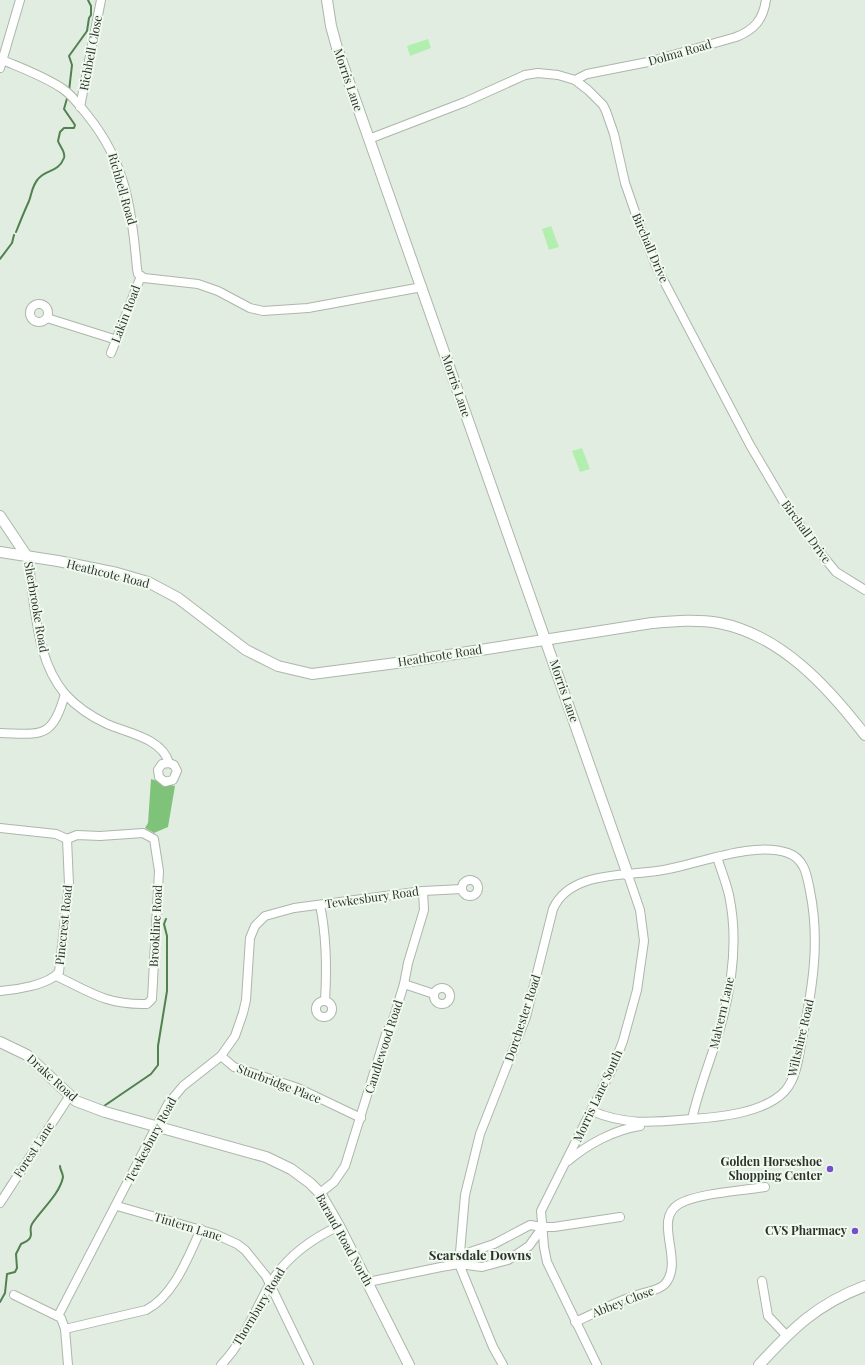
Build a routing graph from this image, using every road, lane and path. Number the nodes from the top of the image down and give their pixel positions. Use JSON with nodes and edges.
{"nodes":[{"id":1,"x":20,"y":0,"type":"edge"},
{"id":2,"x":101,"y":0,"type":"edge"},
{"id":3,"x":327,"y":0,"type":"edge"},
{"id":4,"x":766,"y":0,"type":"edge"},
{"id":5,"x":1,"y":62,"type":"edge"},
{"id":6,"x":575,"y":80,"type":"junction"},
{"id":7,"x":80,"y":107,"type":"junction"},
{"id":8,"x":369,"y":139,"type":"junction"},
{"id":9,"x":141,"y":276,"type":"junction"},
{"id":10,"x":422,"y":286,"type":"junction"},
{"id":11,"x":47,"y":318,"type":"dead end"},
{"id":12,"x":117,"y":340,"type":"junction"},
{"id":13,"x":111,"y":353,"type":"dead end"},
{"id":14,"x":0,"y":516,"type":"edge"},
{"id":15,"x":0,"y":552,"type":"edge"},
{"id":16,"x":26,"y":555,"type":"junction"},
{"id":17,"x":865,"y":590,"type":"edge"},
{"id":18,"x":546,"y":640,"type":"junction"},
{"id":19,"x":65,"y":694,"type":"junction"},
{"id":20,"x":0,"y":733,"type":"edge"},
{"id":21,"x":865,"y":735,"type":"edge"},
{"id":22,"x":169,"y":763,"type":"dead end"},
{"id":23,"x":591,"y":770,"type":"joint"},
{"id":24,"x":0,"y":828,"type":"edge"},
{"id":25,"x":67,"y":839,"type":"junction"},
{"id":26,"x":790,"y":854,"type":"joint"},
{"id":27,"x":717,"y":857,"type":"junction"},
{"id":28,"x":628,"y":875,"type":"junction"},
{"id":29,"x":462,"y":889,"type":"dead end"},
{"id":30,"x":423,"y":891,"type":"junction"},
{"id":31,"x":320,"y":906,"type":"junction"},
{"id":32,"x":56,"y":976,"type":"junction"},
{"id":33,"x":404,"y":984,"type":"junction"},
{"id":34,"x":0,"y":991,"type":"edge"},
{"id":35,"x":434,"y":994,"type":"dead end"},
{"id":36,"x":325,"y":1001,"type":"dead end"},
{"id":37,"x":0,"y":1042,"type":"edge"},
{"id":38,"x":221,"y":1056,"type":"junction"},
{"id":39,"x":70,"y":1097,"type":"junction"},
{"id":40,"x":592,"y":1111,"type":"junction"},
{"id":41,"x":105,"y":1112,"type":"joint"},
{"id":42,"x":361,"y":1118,"type":"junction"},
{"id":43,"x":692,"y":1119,"type":"junction"},
{"id":44,"x":654,"y":1122,"type":"junction"},
{"id":45,"x":157,"y":1127,"type":"junction"},
{"id":46,"x":565,"y":1163,"type":"junction"},
{"id":47,"x":765,"y":1187,"type":"dead end"},
{"id":48,"x":320,"y":1193,"type":"junction"},
{"id":49,"x":0,"y":1203,"type":"edge"},
{"id":50,"x":117,"y":1206,"type":"junction"},
{"id":51,"x":620,"y":1217,"type":"dead end"},
{"id":52,"x":339,"y":1226,"type":"junction"},
{"id":53,"x":542,"y":1227,"type":"junction"},
{"id":54,"x":200,"y":1229,"type":"junction"},
{"id":55,"x":459,"y":1264,"type":"junction"},
{"id":56,"x":762,"y":1281,"type":"dead end"},
{"id":57,"x":368,"y":1282,"type":"junction"},
{"id":58,"x":270,"y":1285,"type":"junction"},
{"id":59,"x":865,"y":1286,"type":"edge"},
{"id":60,"x":14,"y":1295,"type":"dead end"},
{"id":61,"x":58,"y":1316,"type":"junction"},
{"id":62,"x":575,"y":1322,"type":"junction"},
{"id":63,"x":65,"y":1329,"type":"junction"},
{"id":64,"x":786,"y":1335,"type":"junction"},
{"id":65,"x":68,"y":1365,"type":"edge"},
{"id":66,"x":221,"y":1365,"type":"edge"},
{"id":67,"x":309,"y":1365,"type":"edge"},
{"id":68,"x":409,"y":1365,"type":"edge"},
{"id":69,"x":503,"y":1365,"type":"edge"},
{"id":70,"x":597,"y":1365,"type":"edge"},
{"id":71,"x":759,"y":1365,"type":"edge"}],
"edges":[{"from":1,"to":5,"type":"street"},
{"from":2,"to":7,"type":"street","name":"Richbell Close"},
{"from":3,"to":8,"type":"street","name":"Morris Lane"},
{"from":4,"to":6,"type":"street","name":"Dolma Road"},
{"from":5,"to":7,"type":"street","name":"Richbell Road"},
{"from":6,"to":8,"type":"street","name":"Birchall Drive"},
{"from":6,"to":17,"type":"street","name":"Birchall Drive"},
{"from":7,"to":9,"type":"street","name":"Richbell Road"},
{"from":8,"to":10,"type":"street","name":"Morris Lane"},
{"from":9,"to":10,"type":"street"},
{"from":9,"to":12,"type":"street","name":"Lakin Road"},
{"from":10,"to":18,"type":"street","name":"Morris Lane"},
{"from":11,"to":12,"type":"street"},
{"from":12,"to":13,"type":"street","name":"Lakin Road"},
{"from":14,"to":16,"type":"street","name":"Sherbrooke Road"},
{"from":15,"to":16,"type":"street","name":"Heathcote Road"},
{"from":16,"to":18,"type":"street","name":"Heathcote Road"},
{"from":16,"to":19,"type":"street","name":"Sherbrooke Road"},
{"from":18,"to":21,"type":"street","name":"Heathcote Road"},
{"from":18,"to":23,"type":"street","name":"Morris Lane"},
{"from":19,"to":20,"type":"street"},
{"from":19,"to":22,"type":"street","name":"Sherbrooke Road"},
{"from":23,"to":28,"type":"street","name":"Morris Lane South"},
{"from":24,"to":25,"type":"street"},
{"from":25,"to":32,"type":"street","name":"Pinecrest Road"},
{"from":25,"to":32,"type":"street","name":"Brookline Road"},
{"from":26,"to":27,"type":"street","name":"Dorchester Road"},
{"from":26,"to":43,"type":"street","name":"Wiltshire Road"},
{"from":27,"to":28,"type":"street","name":"Dorchester Road"},
{"from":27,"to":43,"type":"street","name":"Malvern Lane"},
{"from":28,"to":40,"type":"street","name":"Morris Lane South"},
{"from":28,"to":55,"type":"street","name":"Dorchester Road"},
{"from":29,"to":30,"type":"street","name":"Tewkesbury Road"},
{"from":30,"to":31,"type":"street","name":"Tewkesbury Road"},
{"from":30,"to":33,"type":"street","name":"Candlewood Road"},
{"from":31,"to":36,"type":"street"},
{"from":31,"to":38,"type":"street","name":"Tewkesbury Road"},
{"from":32,"to":34,"type":"street","name":"Pinecrest Road"},
{"from":33,"to":35,"type":"street"},
{"from":33,"to":42,"type":"street","name":"Candlewood Road"},
{"from":37,"to":39,"type":"street","name":"Drake Road"},
{"from":38,"to":42,"type":"street","name":"Sturbridge Place"},
{"from":38,"to":45,"type":"street","name":"Tewkesbury Road"},
{"from":39,"to":41,"type":"street","name":"Drake Road"},
{"from":39,"to":49,"type":"street","name":"Forest Lane"},
{"from":40,"to":44,"type":"street","name":"Wiltshire Road"},
{"from":40,"to":46,"type":"street","name":"Morris Lane South"},
{"from":41,"to":45,"type":"street","name":"Baraud Road North"},
{"from":42,"to":48,"type":"street","name":"Candlewood Road"},
{"from":43,"to":44,"type":"street","name":"Wiltshire Road"},
{"from":44,"to":46,"type":"street","name":"Wiltshire Road"},
{"from":45,"to":48,"type":"street","name":"Baraud Road North"},
{"from":45,"to":50,"type":"street","name":"Tewkesbury Road"},
{"from":46,"to":53,"type":"street","name":"Morris Lane South"},
{"from":47,"to":62,"type":"street","name":"Abbey Close"},
{"from":48,"to":52,"type":"street","name":"Baraud Road North"},
{"from":50,"to":54,"type":"street","name":"Tintern Lane"},
{"from":50,"to":61,"type":"street","name":"Tewkesbury Road"},
{"from":51,"to":53,"type":"street"},
{"from":52,"to":57,"type":"street","name":"Baraud Road North"},
{"from":52,"to":58,"type":"street","name":"Thornbury Road"},
{"from":53,"to":55,"type":"street"},
{"from":53,"to":55,"type":"street"},
{"from":53,"to":62,"type":"street","name":"Morris Lane South"},
{"from":54,"to":58,"type":"street","name":"Tintern Lane"},
{"from":54,"to":63,"type":"street"},
{"from":55,"to":57,"type":"street"},
{"from":55,"to":69,"type":"street","name":"Dorchester Road"},
{"from":56,"to":64,"type":"street"},
{"from":57,"to":68,"type":"street","name":"Baraud Road North"},
{"from":58,"to":66,"type":"street","name":"Thornbury Road"},
{"from":58,"to":67,"type":"street","name":"Tintern Lane"},
{"from":59,"to":64,"type":"street"},
{"from":60,"to":61,"type":"street"},
{"from":61,"to":63,"type":"street"},
{"from":62,"to":70,"type":"street","name":"Morris Lane South"},
{"from":63,"to":65,"type":"street"},
{"from":64,"to":71,"type":"street"}]}
